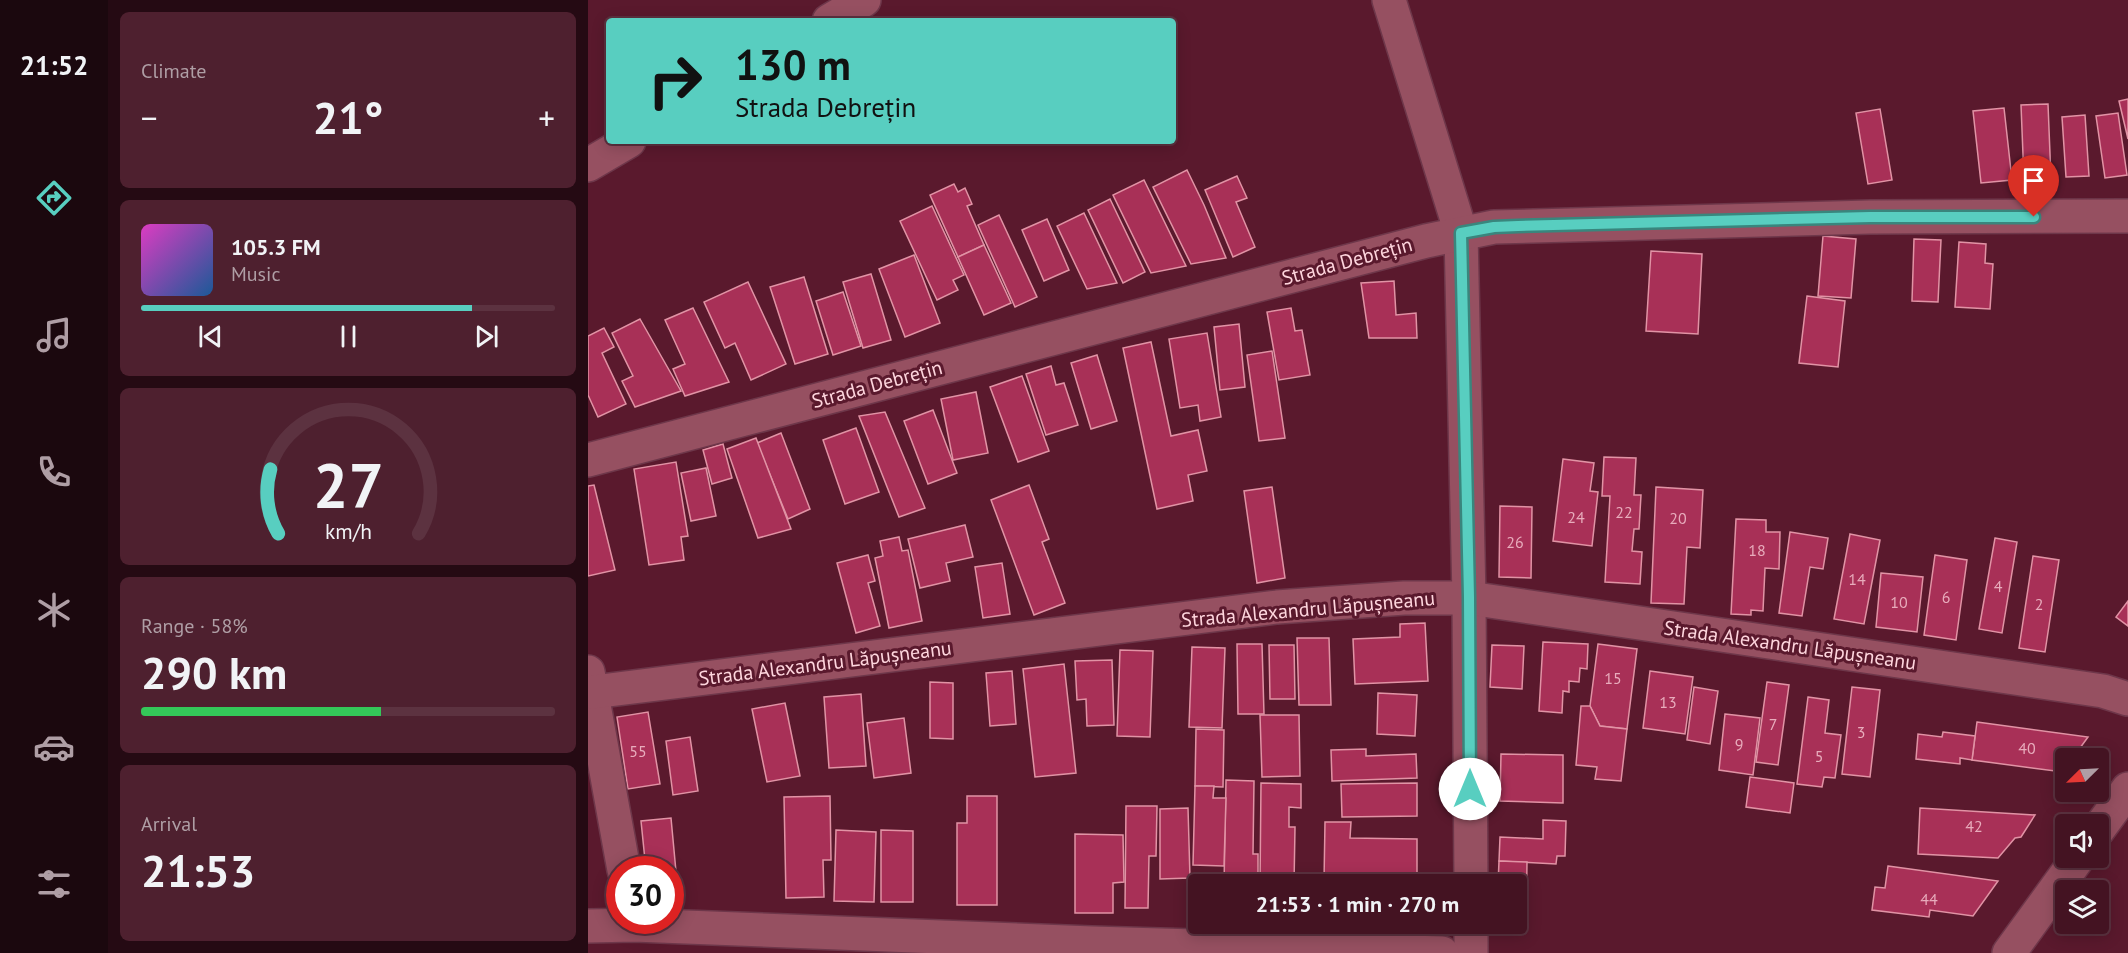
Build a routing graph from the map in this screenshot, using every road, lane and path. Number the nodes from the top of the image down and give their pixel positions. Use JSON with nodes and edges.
{"nodes":[{"id":1,"x":1389,"y":0,"type":"edge"},
{"id":2,"x":624,"y":144,"type":"edge"},
{"id":3,"x":588,"y":165,"type":"edge"},
{"id":4,"x":2128,"y":216,"type":"edge"},
{"id":5,"x":1461,"y":233,"type":"junction"},
{"id":6,"x":588,"y":460,"type":"edge"},
{"id":7,"x":1469,"y":597,"type":"junction"},
{"id":8,"x":590,"y":682,"type":"edge"},
{"id":9,"x":2128,"y":699,"type":"edge"},
{"id":10,"x":2128,"y":789,"type":"edge"},
{"id":11,"x":2109,"y":815,"type":"edge"},
{"id":12,"x":621,"y":856,"type":"edge"},
{"id":13,"x":2071,"y":868,"type":"edge"},
{"id":14,"x":1471,"y":874,"type":"edge"},
{"id":15,"x":588,"y":926,"type":"edge"},
{"id":16,"x":606,"y":929,"type":"edge"},
{"id":17,"x":664,"y":934,"type":"edge"},
{"id":18,"x":1471,"y":934,"type":"edge"},
{"id":19,"x":1092,"y":948,"type":"edge"},
{"id":20,"x":1442,"y":953,"type":"edge"},
{"id":21,"x":1471,"y":953,"type":"edge"},
{"id":22,"x":2009,"y":953,"type":"edge"}],
"edges":[{"from":1,"to":5,"type":"street"},
{"from":2,"to":3,"type":"street"},
{"from":4,"to":5,"type":"street","name":"Strada Debrețin"},
{"from":5,"to":6,"type":"street","name":"Strada Debrețin"},
{"from":5,"to":7,"type":"street"},
{"from":7,"to":8,"type":"street","name":"Strada Alexandru Lăpușneanu"},
{"from":7,"to":9,"type":"street","name":"Strada Alexandru Lăpușneanu"},
{"from":7,"to":14,"type":"street"},
{"from":8,"to":12,"type":"street"},
{"from":10,"to":11,"type":"street"},
{"from":13,"to":22,"type":"street"},
{"from":15,"to":16,"type":"street"},
{"from":17,"to":19,"type":"street"},
{"from":18,"to":21,"type":"street"},
{"from":19,"to":20,"type":"street"}]}
